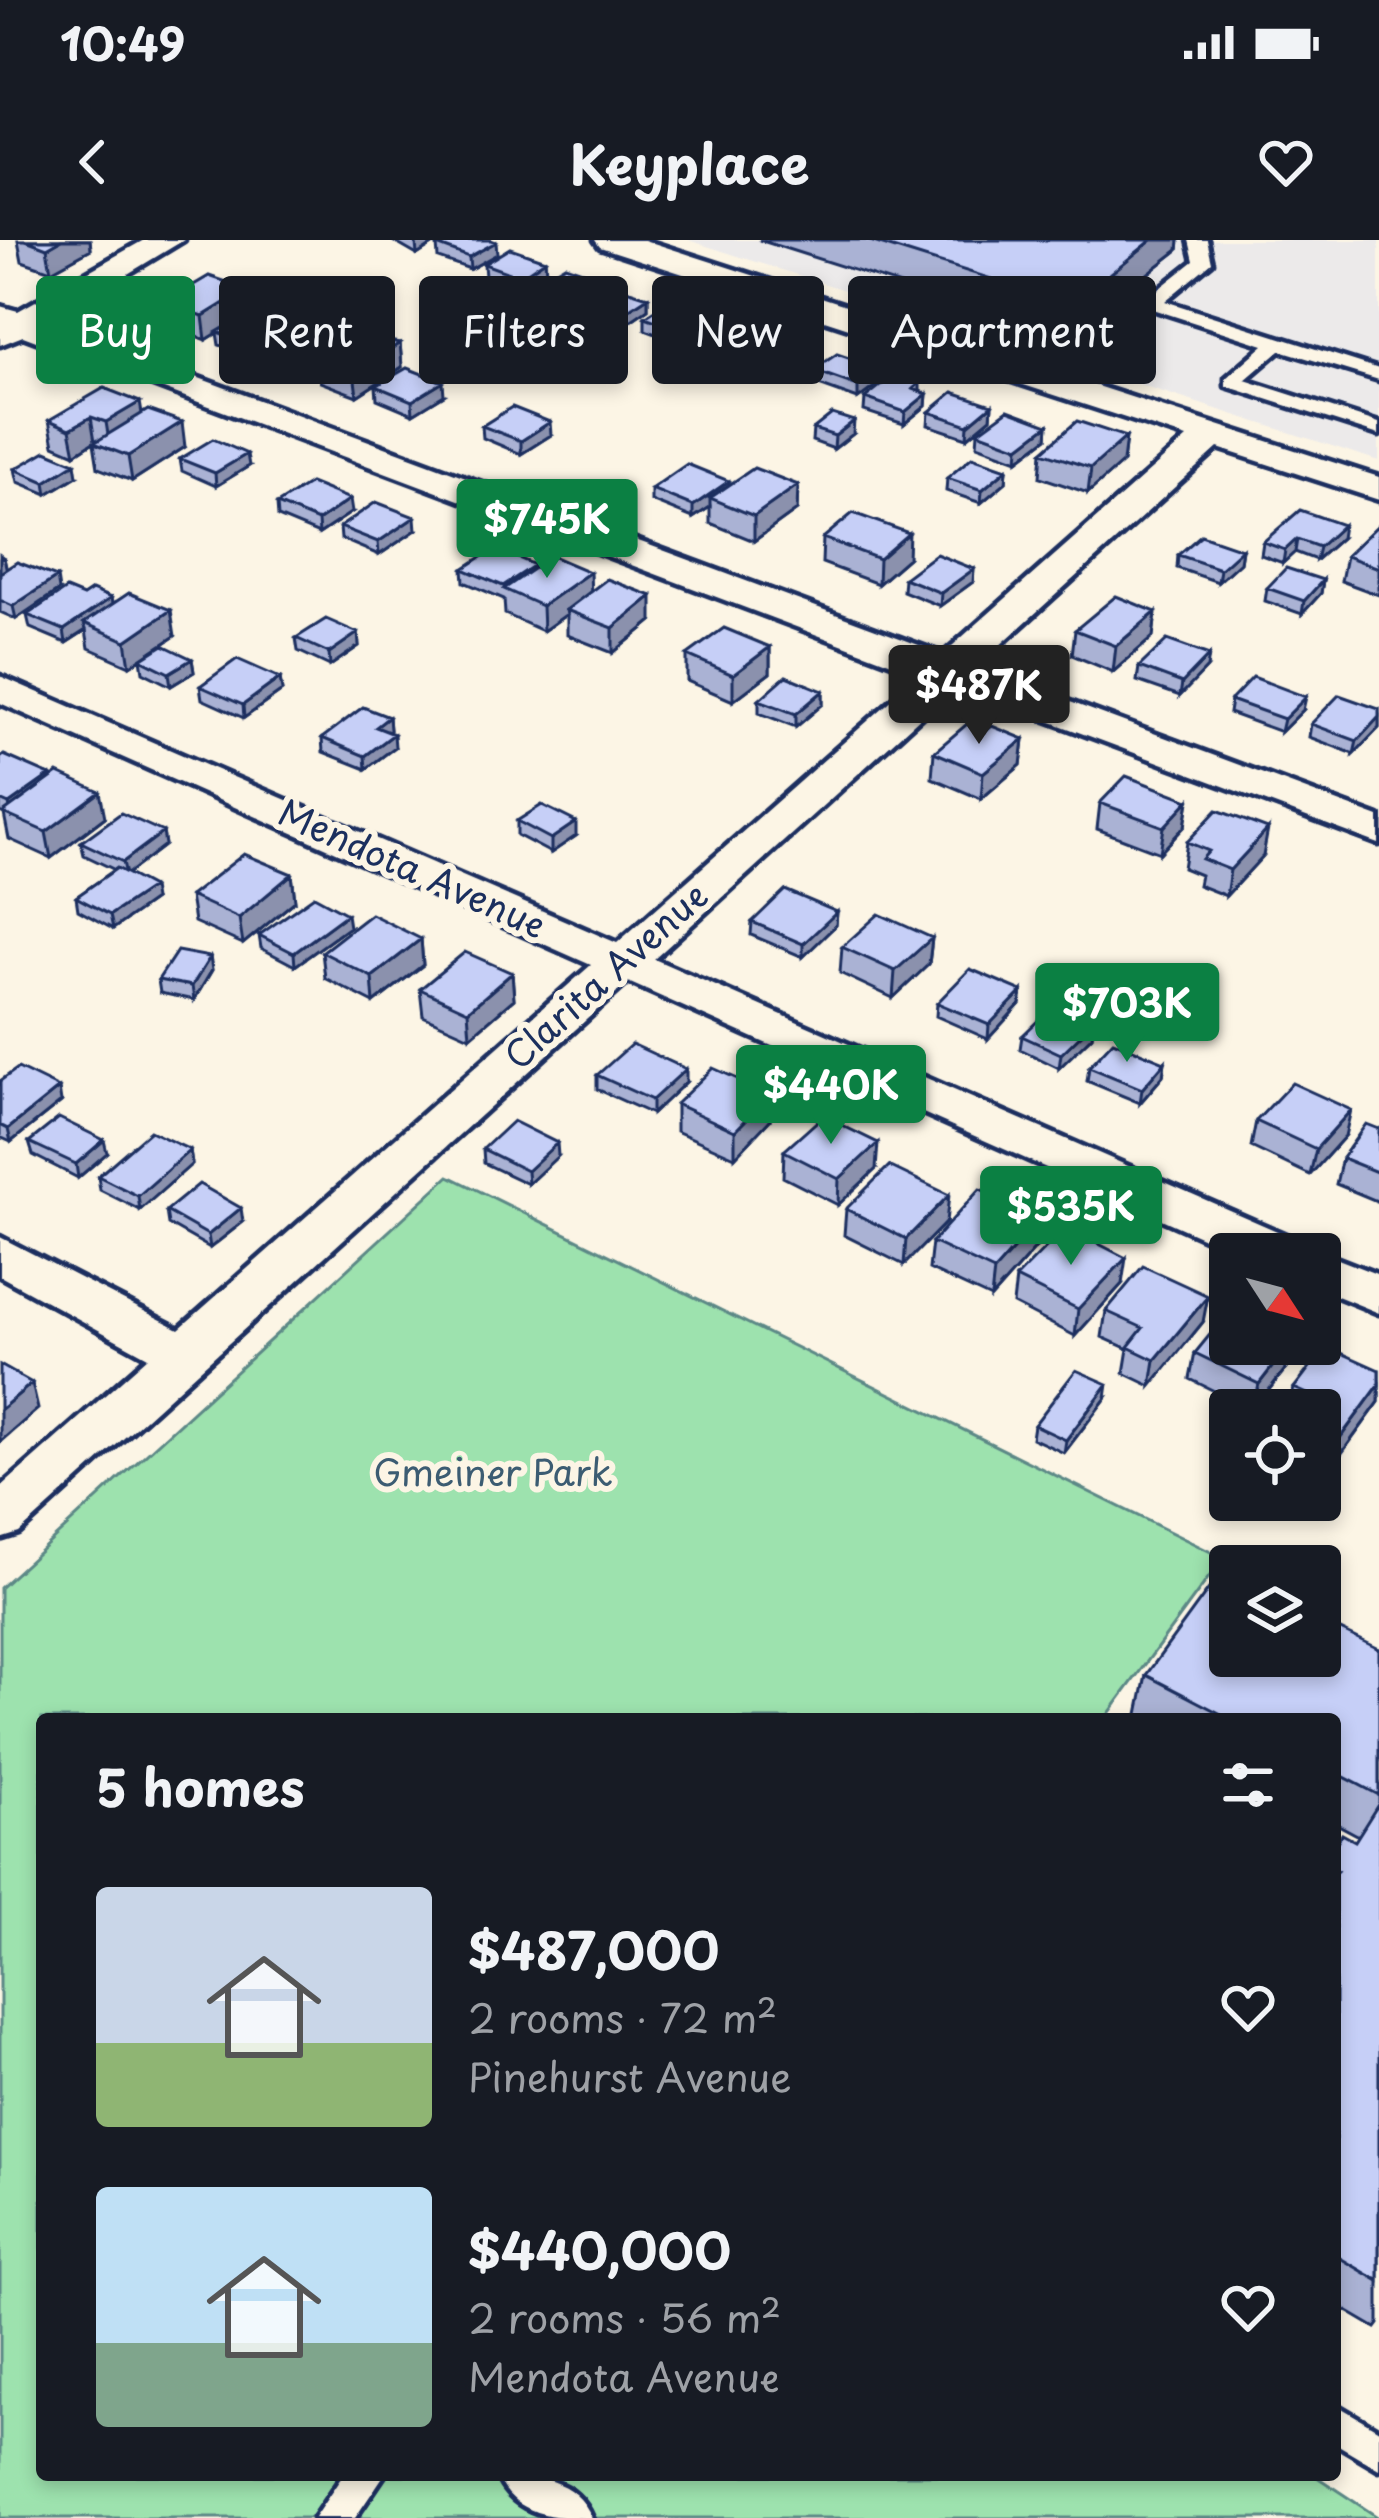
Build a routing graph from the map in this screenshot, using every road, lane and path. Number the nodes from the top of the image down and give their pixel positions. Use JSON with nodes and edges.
{"nodes":[{"id":1,"x":168,"y":240,"type":"edge"},
{"id":2,"x":611,"y":240,"type":"edge"},
{"id":3,"x":1198,"y":240,"type":"edge"},
{"id":4,"x":7,"y":325,"type":"edge"},
{"id":5,"x":1277,"y":343,"type":"junction"},
{"id":6,"x":1379,"y":374,"type":"edge"},
{"id":7,"x":1379,"y":428,"type":"edge"},
{"id":8,"x":1212,"y":435,"type":"junction"},
{"id":9,"x":1379,"y":489,"type":"edge"},
{"id":10,"x":949,"y":670,"type":"junction"},
{"id":11,"x":0,"y":688,"type":"edge"},
{"id":12,"x":1379,"y":831,"type":"edge"},
{"id":13,"x":622,"y":962,"type":"junction"},
{"id":14,"x":1237,"y":1233,"type":"edge"},
{"id":15,"x":0,"y":1254,"type":"edge"},
{"id":16,"x":1341,"y":1278,"type":"edge"},
{"id":17,"x":1379,"y":1295,"type":"edge"},
{"id":18,"x":183,"y":1354,"type":"junction"},
{"id":19,"x":0,"y":1519,"type":"edge"},
{"id":20,"x":1341,"y":2426,"type":"edge"},
{"id":21,"x":1379,"y":2451,"type":"edge"},
{"id":22,"x":361,"y":2481,"type":"edge"},
{"id":23,"x":522,"y":2481,"type":"edge"},
{"id":24,"x":332,"y":2518,"type":"edge"},
{"id":25,"x":574,"y":2518,"type":"edge"}],
"edges":[{"from":1,"to":4,"type":"street"},
{"from":2,"to":8,"type":"street"},
{"from":3,"to":5,"type":"lane"},
{"from":4,"to":10,"type":"street"},
{"from":5,"to":6,"type":"lane"},
{"from":5,"to":7,"type":"lane"},
{"from":8,"to":9,"type":"street"},
{"from":8,"to":10,"type":"street","name":"Clarita Avenue"},
{"from":10,"to":12,"type":"street"},
{"from":10,"to":13,"type":"street","name":"Clarita Avenue"},
{"from":11,"to":13,"type":"street","name":"Mendota Avenue"},
{"from":13,"to":14,"type":"street","name":"Mendota Avenue"},
{"from":13,"to":18,"type":"street","name":"Clarita Avenue"},
{"from":15,"to":18,"type":"street"},
{"from":16,"to":17,"type":"street"},
{"from":18,"to":19,"type":"street","name":"Clarita Avenue"},
{"from":20,"to":21,"type":"lane"},
{"from":22,"to":24,"type":"lane"},
{"from":23,"to":25,"type":"lane"}]}
